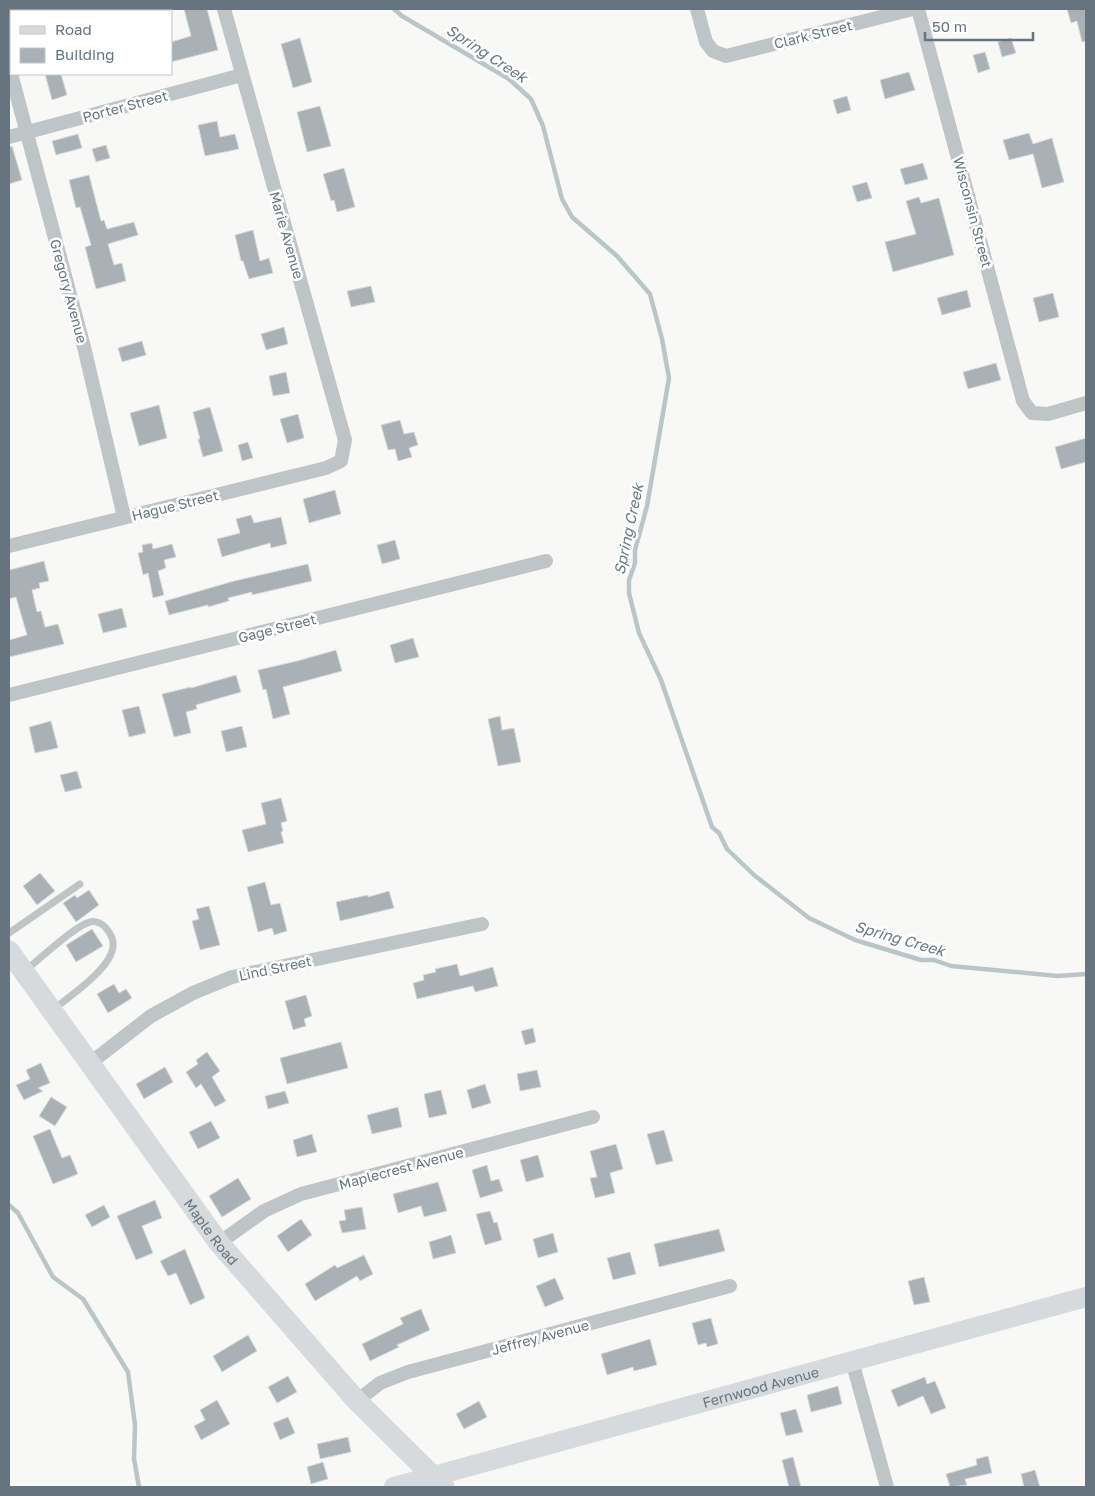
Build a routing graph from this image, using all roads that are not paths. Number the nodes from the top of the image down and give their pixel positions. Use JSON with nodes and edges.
{"nodes":[{"id":1,"x":224,"y":9,"type":"edge"},
{"id":2,"x":697,"y":9,"type":"edge"},
{"id":3,"x":913,"y":9,"type":"edge"},
{"id":4,"x":918,"y":9,"type":"edge"},
{"id":5,"x":11,"y":75,"type":"edge"},
{"id":6,"x":242,"y":75,"type":"junction"},
{"id":7,"x":27,"y":132,"type":"junction"},
{"id":8,"x":9,"y":137,"type":"edge"},
{"id":9,"x":1086,"y":403,"type":"edge"},
{"id":10,"x":341,"y":461,"type":"joint"},
{"id":11,"x":124,"y":517,"type":"junction"},
{"id":12,"x":9,"y":546,"type":"edge"},
{"id":13,"x":546,"y":561,"type":"dead end"},
{"id":14,"x":9,"y":694,"type":"edge"},
{"id":15,"x":80,"y":884,"type":"dead end"},
{"id":16,"x":482,"y":924,"type":"dead end"},
{"id":17,"x":9,"y":933,"type":"edge"},
{"id":18,"x":9,"y":951,"type":"edge"},
{"id":19,"x":23,"y":972,"type":"junction"},
{"id":20,"x":51,"y":1011,"type":"junction"},
{"id":21,"x":89,"y":1064,"type":"junction"},
{"id":22,"x":593,"y":1117,"type":"dead end"},
{"id":23,"x":219,"y":1243,"type":"junction"},
{"id":24,"x":730,"y":1286,"type":"dead end"},
{"id":25,"x":1086,"y":1297,"type":"edge"},
{"id":26,"x":852,"y":1361,"type":"junction"},
{"id":27,"x":357,"y":1401,"type":"junction"},
{"id":28,"x":439,"y":1482,"type":"edge"},
{"id":29,"x":394,"y":1487,"type":"edge"},
{"id":30,"x":886,"y":1487,"type":"edge"}],
"edges":[{"from":1,"to":6,"type":"street","name":"Marie Avenue"},
{"from":2,"to":3,"type":"street","name":"Clark Street"},
{"from":4,"to":9,"type":"street","name":"Wisconsin Street"},
{"from":5,"to":7,"type":"street","name":"Gregory Avenue"},
{"from":6,"to":7,"type":"street","name":"Porter Street"},
{"from":6,"to":10,"type":"street","name":"Marie Avenue"},
{"from":7,"to":8,"type":"street","name":"Porter Street"},
{"from":7,"to":11,"type":"street","name":"Gregory Avenue"},
{"from":10,"to":11,"type":"street","name":"Hague Street"},
{"from":11,"to":12,"type":"street","name":"Hague Street"},
{"from":13,"to":14,"type":"street","name":"Gage Street"},
{"from":15,"to":17,"type":"lane"},
{"from":16,"to":21,"type":"street","name":"Lind Street"},
{"from":18,"to":19,"type":"main road","name":"Maple Road"},
{"from":19,"to":20,"type":"main road","name":"Maple Road"},
{"from":19,"to":20,"type":"lane"},
{"from":20,"to":21,"type":"main road","name":"Maple Road"},
{"from":21,"to":23,"type":"main road","name":"Maple Road"},
{"from":22,"to":23,"type":"street","name":"Maplecrest Avenue"},
{"from":23,"to":27,"type":"main road","name":"Maple Road"},
{"from":24,"to":27,"type":"street","name":"Jeffrey Avenue"},
{"from":25,"to":26,"type":"street","name":"Fernwood Avenue"},
{"from":26,"to":28,"type":"street","name":"Fernwood Avenue"},
{"from":26,"to":30,"type":"street"},
{"from":27,"to":28,"type":"main road","name":"Maple Road"},
{"from":28,"to":29,"type":"street","name":"Fernwood Avenue"}]}
